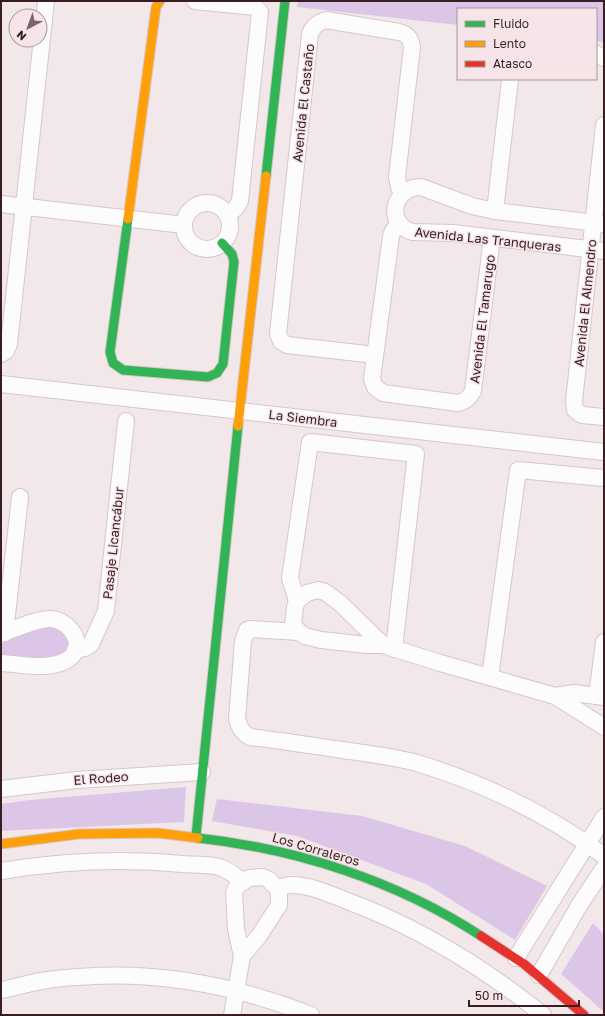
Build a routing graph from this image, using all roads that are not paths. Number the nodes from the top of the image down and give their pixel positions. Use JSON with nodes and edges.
{"nodes":[{"id":1,"x":46,"y":1,"type":"edge"},
{"id":2,"x":160,"y":1,"type":"edge"},
{"id":3,"x":195,"y":1,"type":"edge"},
{"id":4,"x":286,"y":1,"type":"edge"},
{"id":5,"x":510,"y":80,"type":"edge"},
{"id":6,"x":604,"y":126,"type":"edge"},
{"id":7,"x":402,"y":193,"type":"junction"},
{"id":8,"x":1,"y":204,"type":"edge"},
{"id":9,"x":24,"y":207,"type":"junction"},
{"id":10,"x":495,"y":211,"type":"junction"},
{"id":11,"x":227,"y":215,"type":"junction"},
{"id":12,"x":127,"y":219,"type":"junction"},
{"id":13,"x":399,"y":223,"type":"junction"},
{"id":14,"x":599,"y":223,"type":"edge"},
{"id":15,"x":184,"y":225,"type":"junction"},
{"id":16,"x":492,"y":238,"type":"junction"},
{"id":17,"x":222,"y":243,"type":"junction"},
{"id":18,"x":597,"y":250,"type":"edge"},
{"id":19,"x":1,"y":354,"type":"edge"},
{"id":20,"x":375,"y":355,"type":"junction"},
{"id":21,"x":1,"y":384,"type":"edge"},
{"id":22,"x":240,"y":411,"type":"junction"},
{"id":23,"x":604,"y":417,"type":"edge"},
{"id":24,"x":126,"y":421,"type":"dead end"},
{"id":25,"x":604,"y":452,"type":"edge"},
{"id":26,"x":604,"y":478,"type":"edge"},
{"id":27,"x":20,"y":497,"type":"dead end"},
{"id":28,"x":297,"y":601,"type":"junction"},
{"id":29,"x":298,"y":632,"type":"junction"},
{"id":30,"x":3,"y":634,"type":"edge"},
{"id":31,"x":604,"y":642,"type":"edge"},
{"id":32,"x":389,"y":647,"type":"junction"},
{"id":33,"x":75,"y":650,"type":"junction"},
{"id":34,"x":1,"y":663,"type":"edge"},
{"id":35,"x":490,"y":677,"type":"junction"},
{"id":36,"x":555,"y":696,"type":"junction"},
{"id":37,"x":601,"y":696,"type":"edge"},
{"id":38,"x":604,"y":726,"type":"edge"},
{"id":39,"x":202,"y":772,"type":"junction"},
{"id":40,"x":1,"y":789,"type":"edge"},
{"id":41,"x":604,"y":817,"type":"edge"},
{"id":42,"x":196,"y":836,"type":"junction"},
{"id":43,"x":1,"y":844,"type":"edge"},
{"id":44,"x":588,"y":844,"type":"junction"},
{"id":45,"x":604,"y":856,"type":"edge"},
{"id":46,"x":604,"y":868,"type":"edge"},
{"id":47,"x":1,"y":871,"type":"edge"},
{"id":48,"x":242,"y":882,"type":"junction"},
{"id":49,"x":277,"y":888,"type":"junction"},
{"id":50,"x":242,"y":956,"type":"junction"},
{"id":51,"x":516,"y":958,"type":"junction"},
{"id":52,"x":539,"y":975,"type":"junction"},
{"id":53,"x":1,"y":990,"type":"edge"},
{"id":54,"x":237,"y":990,"type":"junction"},
{"id":55,"x":232,"y":1015,"type":"edge"},
{"id":56,"x":311,"y":1015,"type":"edge"},
{"id":57,"x":543,"y":1015,"type":"edge"},
{"id":58,"x":584,"y":1015,"type":"edge"}],
"edges":[{"from":1,"to":9,"type":"street"},
{"from":2,"to":12,"type":"street"},
{"from":3,"to":11,"type":"street"},
{"from":4,"to":22,"type":"street"},
{"from":5,"to":10,"type":"street"},
{"from":6,"to":14,"type":"street","name":"Avenida El Almendro"},
{"from":7,"to":10,"type":"street"},
{"from":7,"to":13,"type":"street","name":"Avenida Las Tranqueras"},
{"from":7,"to":20,"type":"street","name":"Avenida El Castaño"},
{"from":8,"to":9,"type":"street"},
{"from":9,"to":12,"type":"street"},
{"from":9,"to":19,"type":"street"},
{"from":10,"to":14,"type":"street"},
{"from":11,"to":15,"type":"street"},
{"from":11,"to":17,"type":"street"},
{"from":12,"to":15,"type":"street"},
{"from":12,"to":17,"type":"street"},
{"from":13,"to":16,"type":"street","name":"Avenida Las Tranqueras"},
{"from":13,"to":20,"type":"street"},
{"from":14,"to":18,"type":"street","name":"Avenida El Almendro"},
{"from":15,"to":17,"type":"street"},
{"from":16,"to":18,"type":"street","name":"Avenida Las Tranqueras"},
{"from":16,"to":20,"type":"street","name":"Avenida El Tamarugo"},
{"from":18,"to":23,"type":"street","name":"Avenida El Almendro"},
{"from":21,"to":22,"type":"street","name":"La Siembra"},
{"from":22,"to":25,"type":"street","name":"La Siembra"},
{"from":22,"to":39,"type":"street"},
{"from":24,"to":33,"type":"street","name":"Pasaje Licancábur"},
{"from":26,"to":35,"type":"street"},
{"from":27,"to":30,"type":"street"},
{"from":28,"to":29,"type":"street"},
{"from":28,"to":32,"type":"street"},
{"from":28,"to":32,"type":"street"},
{"from":29,"to":32,"type":"street"},
{"from":29,"to":44,"type":"street"},
{"from":30,"to":33,"type":"street"},
{"from":31,"to":37,"type":"street"},
{"from":32,"to":35,"type":"street"},
{"from":33,"to":34,"type":"street","name":"Pasaje Licancábur"},
{"from":35,"to":36,"type":"street"},
{"from":36,"to":37,"type":"street"},
{"from":36,"to":38,"type":"street"},
{"from":39,"to":40,"type":"street","name":"El Rodeo"},
{"from":39,"to":42,"type":"street"},
{"from":41,"to":44,"type":"street"},
{"from":42,"to":43,"type":"street","name":"Los Corraleros"},
{"from":42,"to":51,"type":"street","name":"Los Corraleros"},
{"from":44,"to":45,"type":"street"},
{"from":44,"to":51,"type":"street"},
{"from":46,"to":52,"type":"street"},
{"from":47,"to":48,"type":"street"},
{"from":48,"to":49,"type":"street"},
{"from":48,"to":50,"type":"street"},
{"from":49,"to":50,"type":"street"},
{"from":49,"to":57,"type":"street"},
{"from":50,"to":54,"type":"street"},
{"from":51,"to":52,"type":"street","name":"Los Corraleros"},
{"from":52,"to":58,"type":"street","name":"Los Corraleros"},
{"from":53,"to":54,"type":"street"},
{"from":54,"to":55,"type":"street"},
{"from":54,"to":56,"type":"street"}]}
